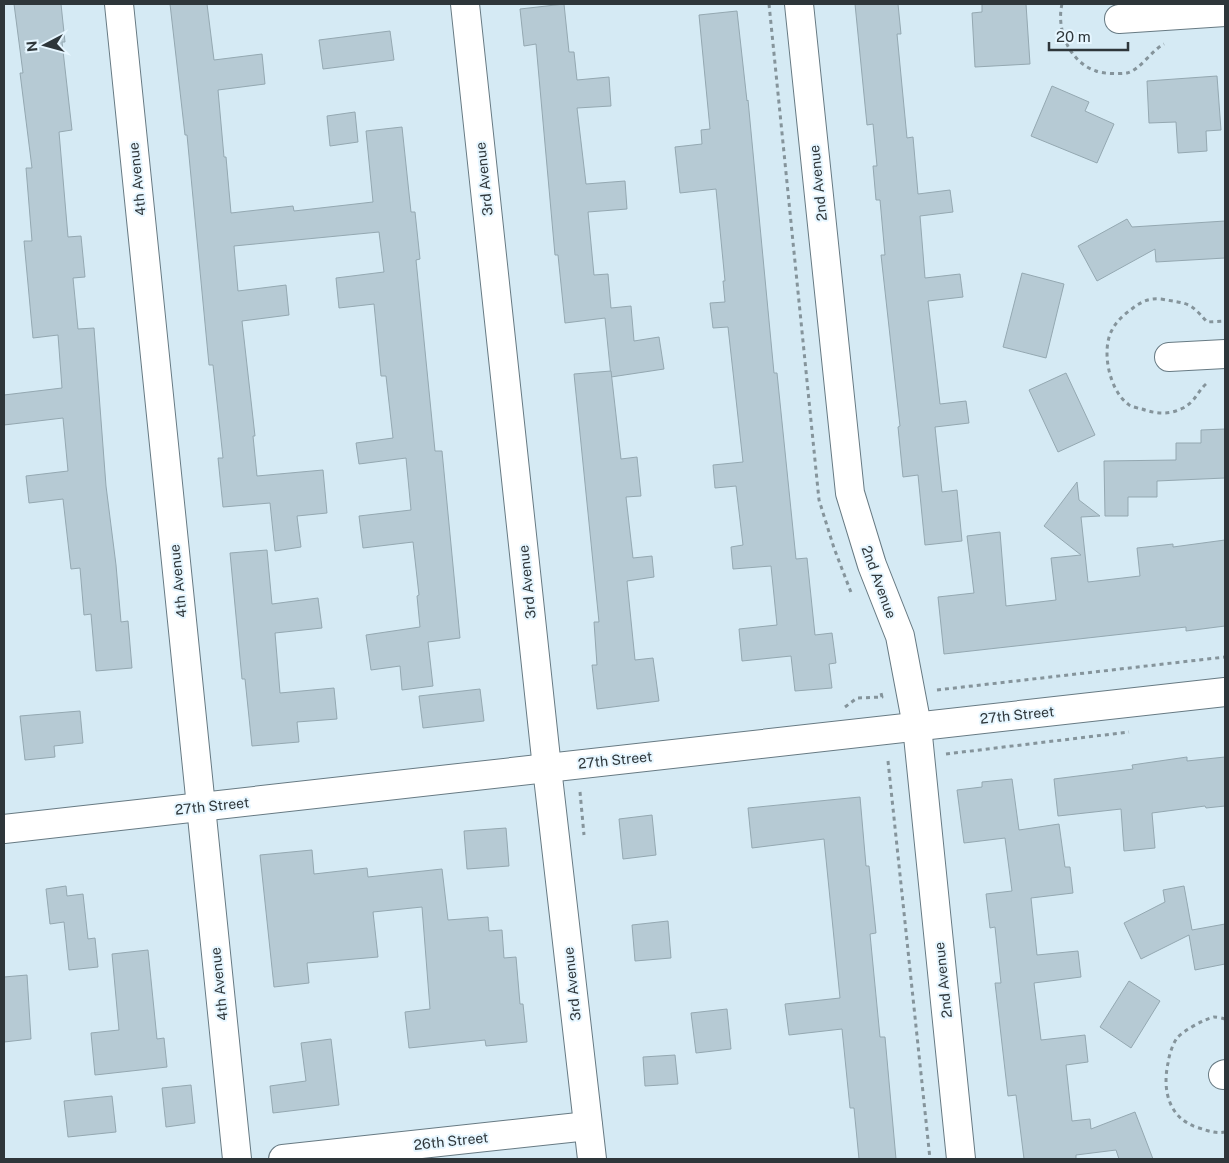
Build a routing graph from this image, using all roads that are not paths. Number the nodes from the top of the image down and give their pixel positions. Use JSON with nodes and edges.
{"nodes":[{"id":1,"x":119,"y":4,"type":"edge"},
{"id":2,"x":465,"y":4,"type":"edge"},
{"id":3,"x":799,"y":4,"type":"edge"},
{"id":4,"x":1225,"y":12,"type":"edge"},
{"id":5,"x":1119,"y":19,"type":"dead end"},
{"id":6,"x":1225,"y":354,"type":"edge"},
{"id":7,"x":1169,"y":357,"type":"dead end"},
{"id":8,"x":1225,"y":692,"type":"edge"},
{"id":9,"x":917,"y":726,"type":"junction"},
{"id":10,"x":548,"y":768,"type":"junction"},
{"id":11,"x":201,"y":807,"type":"junction"},
{"id":12,"x":4,"y":829,"type":"edge"},
{"id":13,"x":588,"y":1126,"type":"junction"},
{"id":14,"x":237,"y":1159,"type":"edge"},
{"id":15,"x":283,"y":1159,"type":"edge"},
{"id":16,"x":592,"y":1159,"type":"edge"},
{"id":17,"x":961,"y":1159,"type":"edge"}],
"edges":[{"from":1,"to":11,"type":"street","name":"4th Avenue"},
{"from":2,"to":10,"type":"street","name":"3rd Avenue"},
{"from":3,"to":9,"type":"street","name":"2nd Avenue"},
{"from":4,"to":5,"type":"street"},
{"from":6,"to":7,"type":"street"},
{"from":8,"to":9,"type":"street","name":"27th Street"},
{"from":9,"to":10,"type":"street","name":"27th Street"},
{"from":9,"to":17,"type":"street","name":"2nd Avenue"},
{"from":10,"to":11,"type":"street","name":"27th Street"},
{"from":10,"to":13,"type":"street","name":"3rd Avenue"},
{"from":11,"to":12,"type":"street","name":"27th Street"},
{"from":11,"to":14,"type":"street","name":"4th Avenue"},
{"from":13,"to":15,"type":"street","name":"26th Street"},
{"from":13,"to":16,"type":"street","name":"3rd Avenue"}]}
